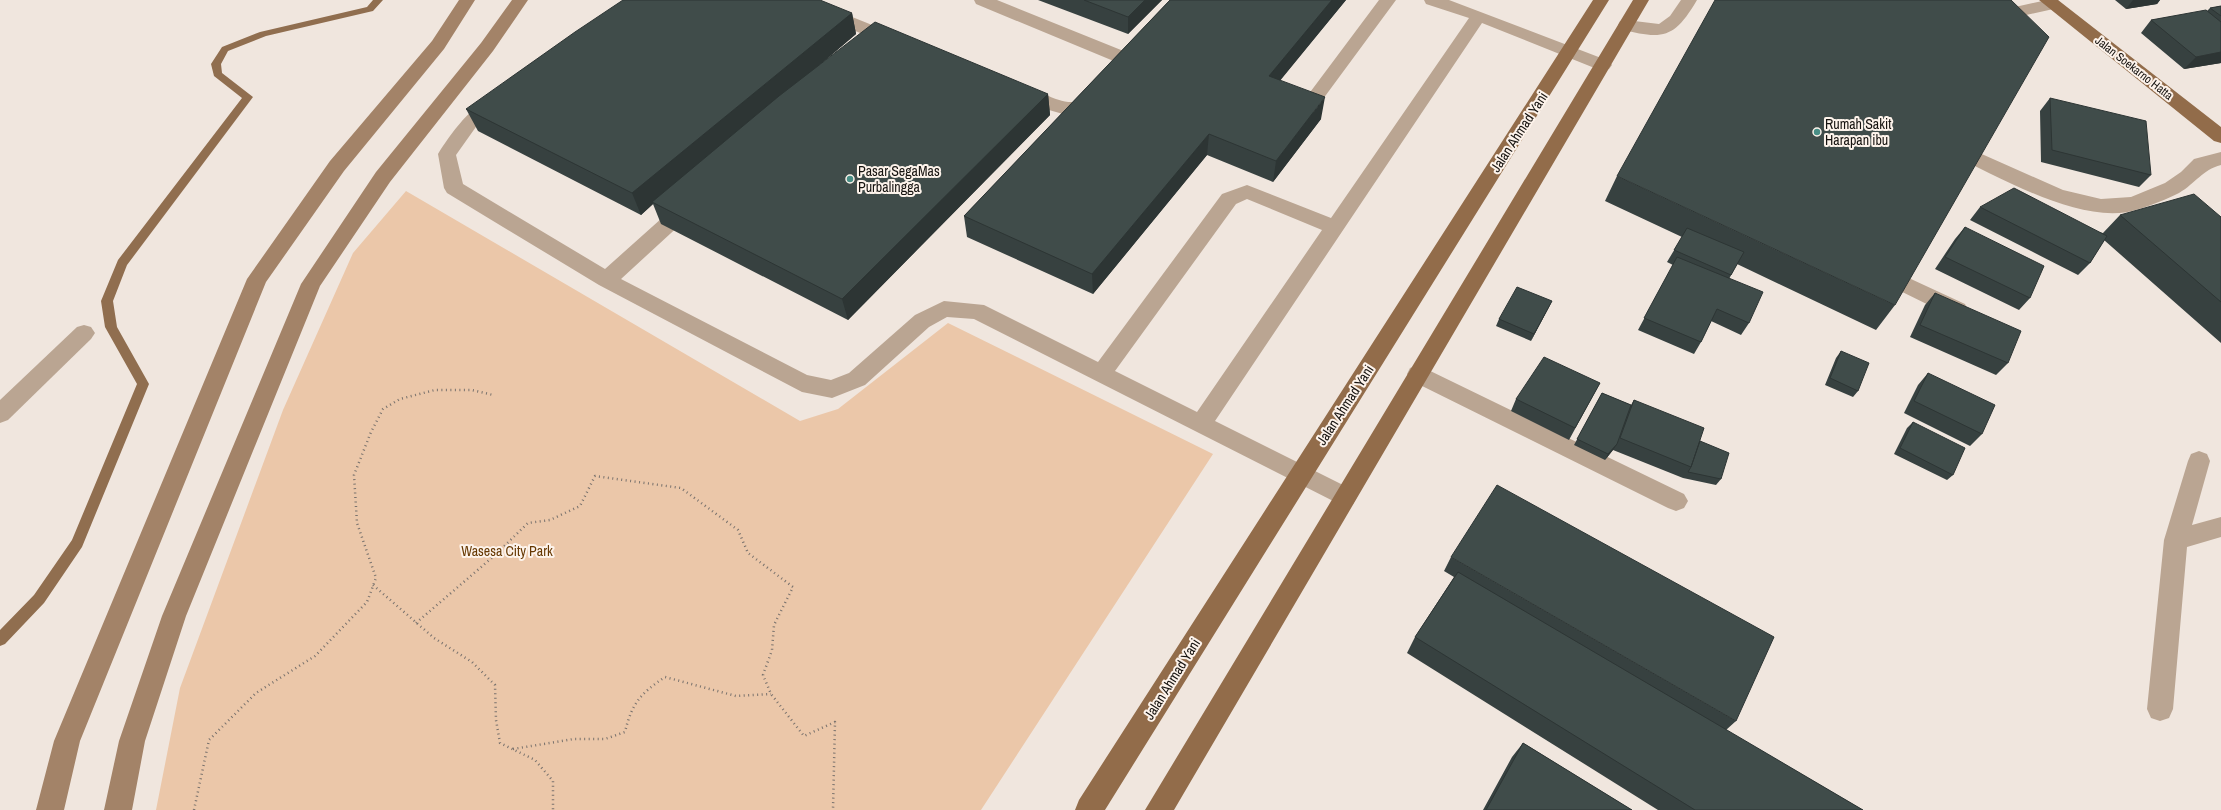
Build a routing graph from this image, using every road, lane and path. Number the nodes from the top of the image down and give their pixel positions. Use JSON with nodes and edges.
{"nodes":[{"id":1,"x":467,"y":0,"type":"edge"},
{"id":2,"x":520,"y":0,"type":"edge"},
{"id":3,"x":795,"y":0,"type":"edge"},
{"id":4,"x":982,"y":0,"type":"edge"},
{"id":5,"x":1388,"y":0,"type":"edge"},
{"id":6,"x":1432,"y":0,"type":"edge"},
{"id":7,"x":1601,"y":0,"type":"edge"},
{"id":8,"x":1641,"y":0,"type":"edge"},
{"id":9,"x":1688,"y":0,"type":"edge"},
{"id":10,"x":2044,"y":4,"type":"edge"},
{"id":11,"x":1479,"y":16,"type":"junction"},
{"id":12,"x":1999,"y":17,"type":"edge"},
{"id":13,"x":1626,"y":25,"type":"junction"},
{"id":14,"x":876,"y":39,"type":"edge"},
{"id":15,"x":1570,"y":52,"type":"junction"},
{"id":16,"x":1603,"y":65,"type":"junction"},
{"id":17,"x":1008,"y":87,"type":"edge"},
{"id":18,"x":511,"y":94,"type":"edge"},
{"id":19,"x":1317,"y":95,"type":"edge"},
{"id":20,"x":2221,"y":137,"type":"edge"},
{"id":21,"x":1957,"y":149,"type":"edge"},
{"id":22,"x":2213,"y":160,"type":"edge"},
{"id":23,"x":700,"y":194,"type":"edge"},
{"id":24,"x":1335,"y":227,"type":"junction"},
{"id":25,"x":1884,"y":277,"type":"edge"},
{"id":26,"x":606,"y":280,"type":"junction"},
{"id":27,"x":1978,"y":319,"type":"edge"},
{"id":28,"x":84,"y":333,"type":"dead end"},
{"id":29,"x":1102,"y":373,"type":"junction"},
{"id":30,"x":1418,"y":374,"type":"junction"},
{"id":31,"x":493,"y":395,"type":"dead end"},
{"id":32,"x":0,"y":414,"type":"edge"},
{"id":33,"x":1201,"y":423,"type":"junction"},
{"id":34,"x":2199,"y":461,"type":"dead end"},
{"id":35,"x":1301,"y":473,"type":"junction"},
{"id":36,"x":1345,"y":497,"type":"junction"},
{"id":37,"x":1676,"y":501,"type":"dead end"},
{"id":38,"x":2221,"y":527,"type":"edge"},
{"id":39,"x":2176,"y":540,"type":"junction"},
{"id":40,"x":373,"y":585,"type":"junction"},
{"id":41,"x":416,"y":623,"type":"junction"},
{"id":42,"x":771,"y":694,"type":"junction"},
{"id":43,"x":2160,"y":709,"type":"dead end"},
{"id":44,"x":513,"y":749,"type":"junction"},
{"id":45,"x":50,"y":810,"type":"edge"},
{"id":46,"x":118,"y":810,"type":"edge"},
{"id":47,"x":194,"y":810,"type":"edge"},
{"id":48,"x":553,"y":810,"type":"edge"},
{"id":49,"x":833,"y":810,"type":"edge"},
{"id":50,"x":1090,"y":810,"type":"edge"},
{"id":51,"x":1159,"y":810,"type":"edge"}],
"edges":[{"from":1,"to":45,"type":"street"},
{"from":2,"to":46,"type":"street"},
{"from":3,"to":14,"type":"street"},
{"from":4,"to":17,"type":"street"},
{"from":5,"to":19,"type":"street"},
{"from":6,"to":11,"type":"street"},
{"from":7,"to":15,"type":"main road","name":"Jalan Ahmad Yani"},
{"from":8,"to":13,"type":"main road"},
{"from":9,"to":13,"type":"street"},
{"from":10,"to":12,"type":"street"},
{"from":10,"to":20,"type":"main road","name":"Jalan Soekarno Hatta"},
{"from":11,"to":15,"type":"street"},
{"from":11,"to":24,"type":"street"},
{"from":13,"to":16,"type":"main road"},
{"from":15,"to":16,"type":"street"},
{"from":15,"to":35,"type":"main road","name":"Jalan Ahmad Yani"},
{"from":16,"to":30,"type":"main road"},
{"from":18,"to":26,"type":"street"},
{"from":21,"to":22,"type":"street"},
{"from":23,"to":26,"type":"street"},
{"from":24,"to":29,"type":"street"},
{"from":24,"to":33,"type":"street"},
{"from":25,"to":27,"type":"street"},
{"from":26,"to":29,"type":"street"},
{"from":28,"to":32,"type":"street"},
{"from":29,"to":33,"type":"street"},
{"from":30,"to":36,"type":"main road"},
{"from":30,"to":37,"type":"street"},
{"from":31,"to":40,"type":"path"},
{"from":33,"to":35,"type":"street"},
{"from":34,"to":39,"type":"street"},
{"from":35,"to":36,"type":"street"},
{"from":35,"to":50,"type":"main road","name":"Jalan Ahmad Yani"},
{"from":36,"to":51,"type":"main road"},
{"from":38,"to":39,"type":"street"},
{"from":39,"to":43,"type":"street"},
{"from":40,"to":41,"type":"path"},
{"from":40,"to":47,"type":"path"},
{"from":41,"to":42,"type":"path"},
{"from":41,"to":44,"type":"path"},
{"from":42,"to":44,"type":"path"},
{"from":42,"to":49,"type":"path"},
{"from":44,"to":48,"type":"path"}]}
